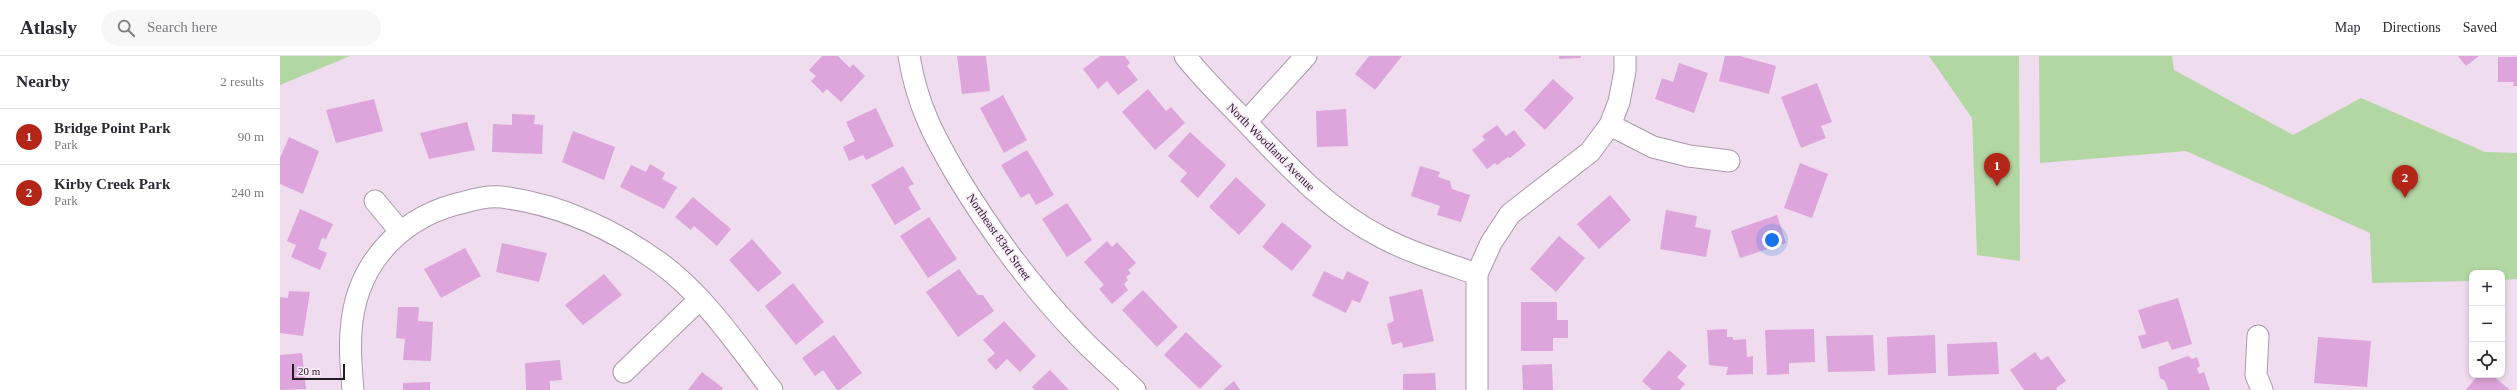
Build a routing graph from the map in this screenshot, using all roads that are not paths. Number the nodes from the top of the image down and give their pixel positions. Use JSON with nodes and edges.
{"nodes":[{"id":1,"x":909,"y":56,"type":"edge"},
{"id":2,"x":1185,"y":56,"type":"edge"},
{"id":3,"x":1306,"y":56,"type":"edge"},
{"id":4,"x":1625,"y":56,"type":"edge"},
{"id":5,"x":1246,"y":122,"type":"junction"},
{"id":6,"x":1610,"y":125,"type":"junction"},
{"id":7,"x":1729,"y":162,"type":"dead end"},
{"id":8,"x":375,"y":201,"type":"dead end"},
{"id":9,"x":400,"y":231,"type":"junction"},
{"id":10,"x":1477,"y":274,"type":"junction"},
{"id":11,"x":700,"y":299,"type":"junction"},
{"id":12,"x":2258,"y":336,"type":"dead end"},
{"id":13,"x":624,"y":372,"type":"dead end"},
{"id":14,"x":353,"y":390,"type":"edge"},
{"id":15,"x":772,"y":390,"type":"edge"},
{"id":16,"x":1136,"y":390,"type":"edge"},
{"id":17,"x":1477,"y":390,"type":"edge"},
{"id":18,"x":2262,"y":390,"type":"edge"}],
"edges":[{"from":1,"to":16,"type":"street","name":"Northeast 83rd Street"},
{"from":2,"to":5,"type":"street","name":"North Woodland Avenue"},
{"from":3,"to":5,"type":"street"},
{"from":4,"to":6,"type":"street"},
{"from":5,"to":10,"type":"street","name":"North Woodland Avenue"},
{"from":6,"to":7,"type":"street"},
{"from":6,"to":10,"type":"street"},
{"from":8,"to":9,"type":"street"},
{"from":9,"to":11,"type":"street"},
{"from":9,"to":14,"type":"street"},
{"from":10,"to":17,"type":"street"},
{"from":11,"to":13,"type":"street"},
{"from":11,"to":15,"type":"street"},
{"from":12,"to":18,"type":"street"}]}
